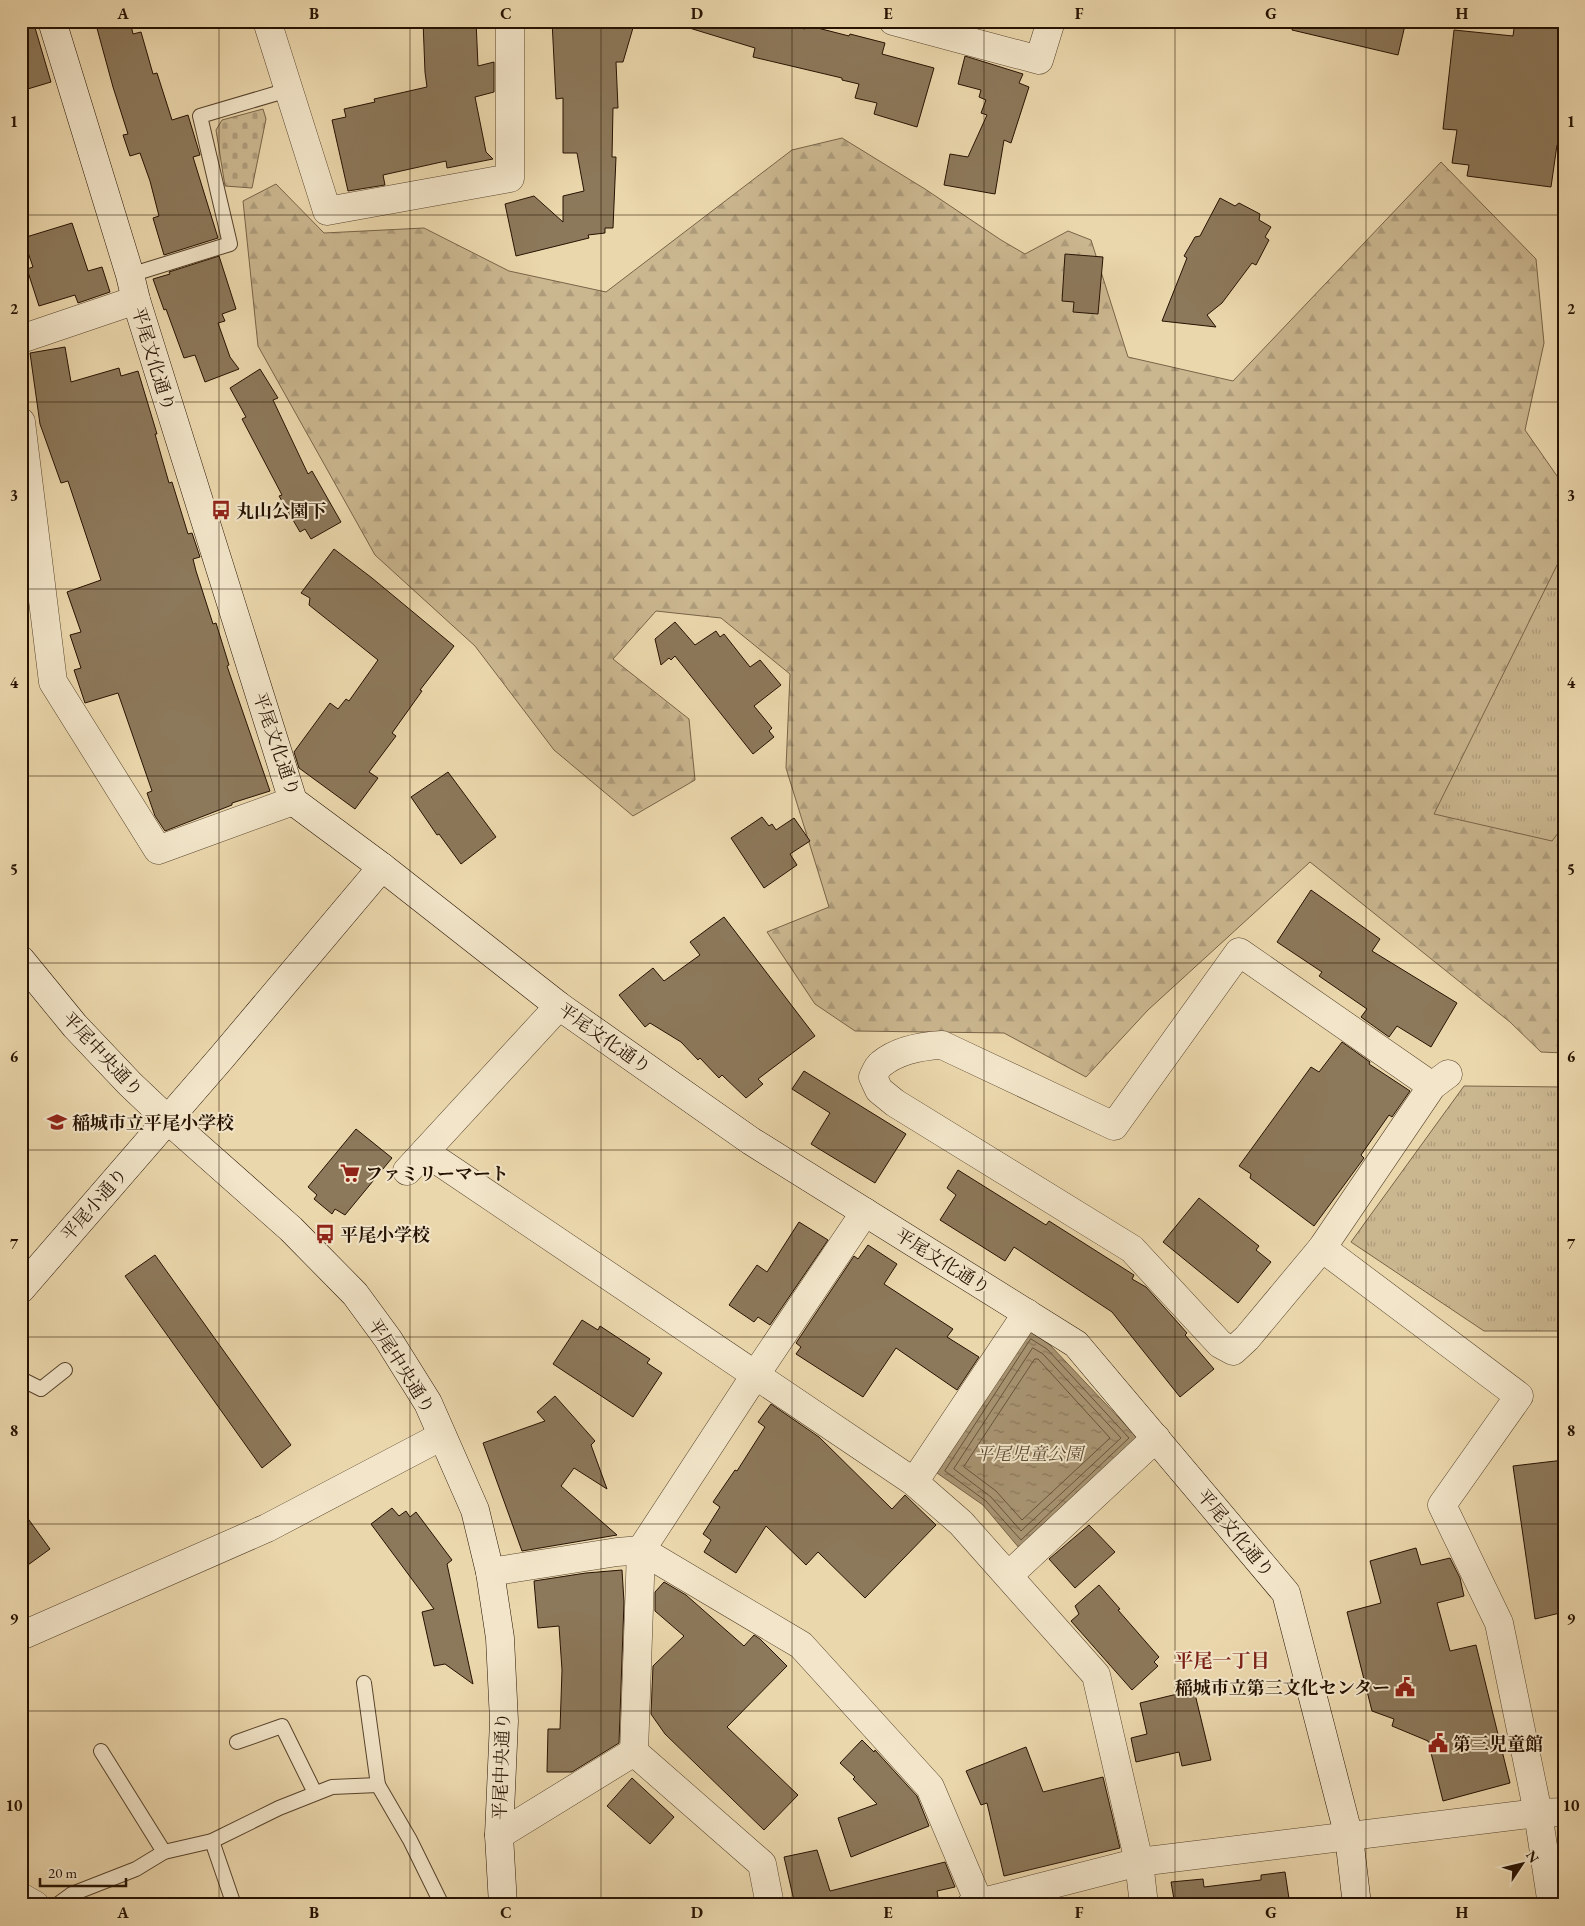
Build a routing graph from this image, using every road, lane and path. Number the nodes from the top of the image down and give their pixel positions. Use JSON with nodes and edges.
{"nodes":[{"id":1,"x":52,"y":21,"type":"edge"},
{"id":2,"x":267,"y":21,"type":"edge"},
{"id":3,"x":510,"y":21,"type":"edge"},
{"id":4,"x":893,"y":21,"type":"edge"},
{"id":5,"x":1051,"y":21,"type":"edge"},
{"id":6,"x":288,"y":90,"type":"junction"},
{"id":7,"x":133,"y":287,"type":"junction"},
{"id":8,"x":21,"y":339,"type":"edge"},
{"id":9,"x":21,"y":422,"type":"edge"},
{"id":10,"x":293,"y":801,"type":"junction"},
{"id":11,"x":382,"y":867,"type":"junction"},
{"id":12,"x":21,"y":960,"type":"edge"},
{"id":13,"x":559,"y":1006,"type":"junction"},
{"id":14,"x":168,"y":1120,"type":"junction"},
{"id":15,"x":865,"y":1212,"type":"junction"},
{"id":16,"x":1322,"y":1248,"type":"junction"},
{"id":17,"x":21,"y":1289,"type":"edge"},
{"id":18,"x":1027,"y":1313,"type":"junction"},
{"id":19,"x":65,"y":1370,"type":"dead end"},
{"id":20,"x":756,"y":1374,"type":"junction"},
{"id":21,"x":21,"y":1379,"type":"edge"},
{"id":22,"x":442,"y":1436,"type":"junction"},
{"id":23,"x":1156,"y":1438,"type":"junction"},
{"id":24,"x":914,"y":1482,"type":"junction"},
{"id":25,"x":642,"y":1550,"type":"junction"},
{"id":26,"x":490,"y":1572,"type":"junction"},
{"id":27,"x":1009,"y":1575,"type":"junction"},
{"id":28,"x":21,"y":1636,"type":"edge"},
{"id":29,"x":364,"y":1683,"type":"dead end"},
{"id":30,"x":237,"y":1742,"type":"dead end"},
{"id":31,"x":101,"y":1750,"type":"dead end"},
{"id":32,"x":634,"y":1752,"type":"junction"},
{"id":33,"x":378,"y":1785,"type":"junction"},
{"id":34,"x":316,"y":1793,"type":"junction"},
{"id":35,"x":1551,"y":1812,"type":"edge"},
{"id":36,"x":499,"y":1835,"type":"junction"},
{"id":37,"x":1349,"y":1837,"type":"junction"},
{"id":38,"x":212,"y":1841,"type":"junction"},
{"id":39,"x":164,"y":1852,"type":"junction"},
{"id":40,"x":1139,"y":1862,"type":"junction"},
{"id":41,"x":21,"y":1897,"type":"edge"},
{"id":42,"x":977,"y":1904,"type":"edge"},
{"id":43,"x":35,"y":1905,"type":"edge"},
{"id":44,"x":57,"y":1905,"type":"edge"},
{"id":45,"x":234,"y":1905,"type":"edge"},
{"id":46,"x":442,"y":1905,"type":"edge"},
{"id":47,"x":503,"y":1905,"type":"edge"},
{"id":48,"x":770,"y":1905,"type":"edge"},
{"id":49,"x":1144,"y":1905,"type":"edge"},
{"id":50,"x":1357,"y":1905,"type":"edge"},
{"id":51,"x":1552,"y":1905,"type":"edge"}],
"edges":[{"from":1,"to":7,"type":"street","name":"平尾文化通り"},
{"from":2,"to":6,"type":"street"},
{"from":3,"to":6,"type":"street"},
{"from":4,"to":5,"type":"street"},
{"from":6,"to":7,"type":"lane"},
{"from":7,"to":8,"type":"street"},
{"from":7,"to":10,"type":"street","name":"平尾文化通り"},
{"from":9,"to":10,"type":"street"},
{"from":10,"to":11,"type":"street","name":"平尾文化通り"},
{"from":11,"to":13,"type":"street","name":"平尾文化通り"},
{"from":11,"to":14,"type":"street","name":"平尾小通り"},
{"from":12,"to":14,"type":"street","name":"平尾中央通り"},
{"from":13,"to":15,"type":"street","name":"平尾文化通り"},
{"from":13,"to":20,"type":"street"},
{"from":14,"to":17,"type":"street","name":"平尾小通り"},
{"from":14,"to":22,"type":"street","name":"平尾中央通り"},
{"from":15,"to":18,"type":"street","name":"平尾文化通り"},
{"from":15,"to":20,"type":"street"},
{"from":16,"to":16,"type":"street"},
{"from":16,"to":35,"type":"street"},
{"from":18,"to":23,"type":"street","name":"平尾文化通り"},
{"from":18,"to":24,"type":"street"},
{"from":19,"to":21,"type":"lane"},
{"from":20,"to":24,"type":"street"},
{"from":20,"to":25,"type":"street"},
{"from":22,"to":26,"type":"street","name":"平尾中央通り"},
{"from":22,"to":28,"type":"street"},
{"from":23,"to":27,"type":"street"},
{"from":23,"to":37,"type":"street","name":"平尾文化通り"},
{"from":24,"to":27,"type":"street"},
{"from":25,"to":26,"type":"street"},
{"from":25,"to":32,"type":"street"},
{"from":25,"to":42,"type":"street"},
{"from":26,"to":36,"type":"street","name":"平尾中央通り"},
{"from":27,"to":40,"type":"street"},
{"from":29,"to":33,"type":"lane"},
{"from":30,"to":34,"type":"lane"},
{"from":31,"to":39,"type":"lane"},
{"from":32,"to":36,"type":"street"},
{"from":32,"to":48,"type":"street"},
{"from":33,"to":34,"type":"lane"},
{"from":33,"to":46,"type":"lane"},
{"from":34,"to":38,"type":"lane"},
{"from":35,"to":37,"type":"street"},
{"from":35,"to":51,"type":"street"},
{"from":36,"to":47,"type":"street","name":"平尾中央通り"},
{"from":37,"to":40,"type":"street"},
{"from":37,"to":50,"type":"street","name":"平尾文化通り"},
{"from":38,"to":39,"type":"lane"},
{"from":38,"to":45,"type":"lane"},
{"from":39,"to":44,"type":"lane"},
{"from":40,"to":42,"type":"street"},
{"from":40,"to":49,"type":"street"},
{"from":41,"to":43,"type":"street"}]}
